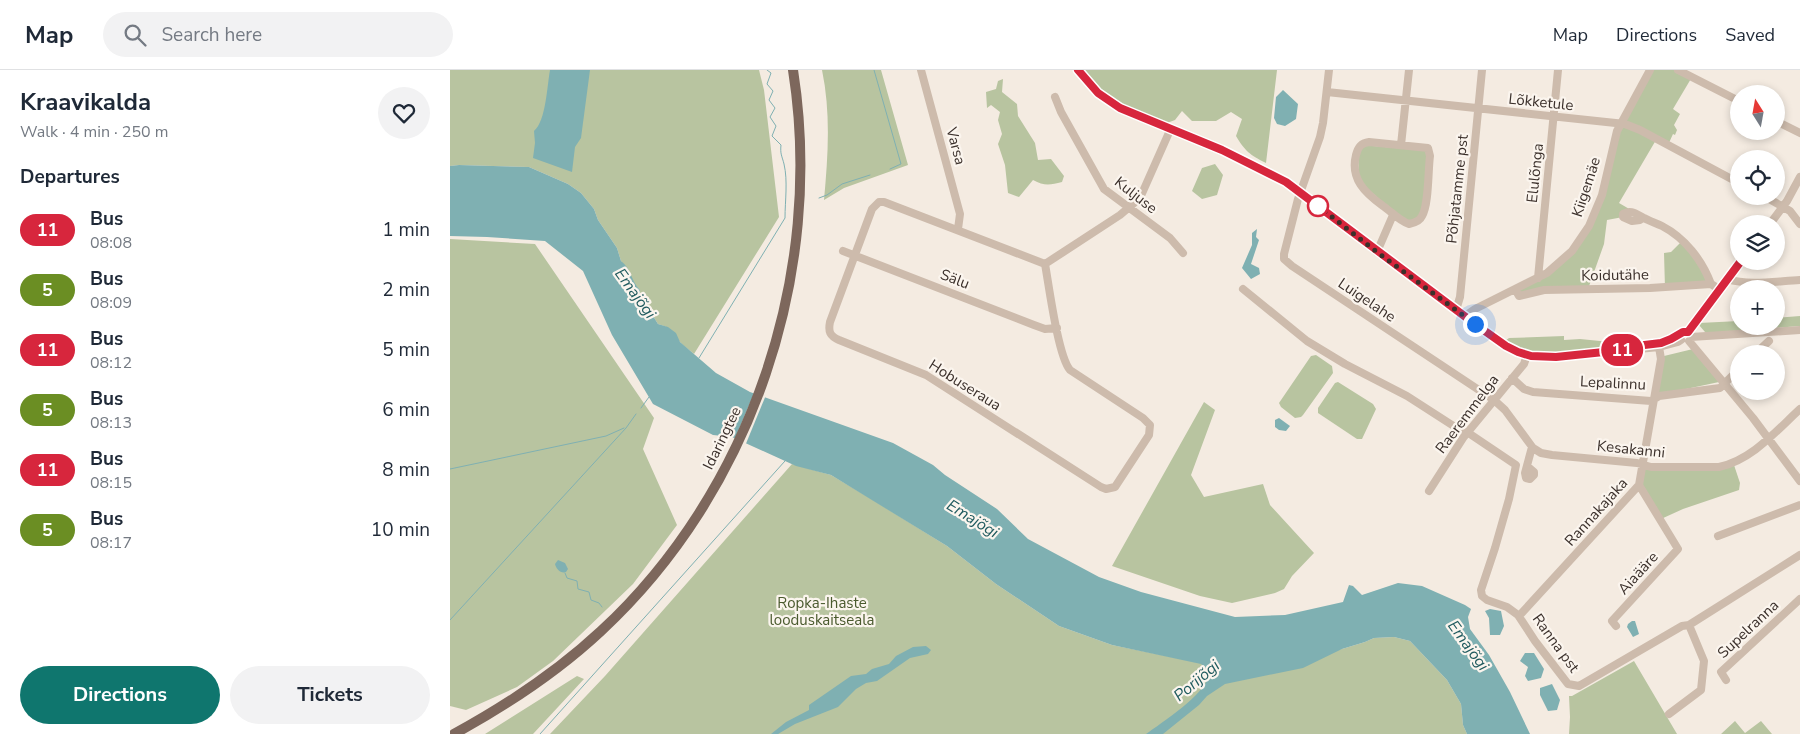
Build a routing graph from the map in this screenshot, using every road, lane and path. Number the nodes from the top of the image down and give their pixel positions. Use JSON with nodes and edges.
{"nodes":[{"id":1,"x":793,"y":70,"type":"edge"},
{"id":2,"x":921,"y":70,"type":"edge"},
{"id":3,"x":1078,"y":70,"type":"edge"},
{"id":4,"x":1329,"y":70,"type":"edge"},
{"id":5,"x":1409,"y":70,"type":"edge"},
{"id":6,"x":1482,"y":70,"type":"edge"},
{"id":7,"x":1558,"y":70,"type":"edge"},
{"id":8,"x":1650,"y":70,"type":"edge"},
{"id":9,"x":1678,"y":70,"type":"edge"},
{"id":10,"x":1327,"y":92,"type":"junction"},
{"id":11,"x":1055,"y":97,"type":"dead end"},
{"id":12,"x":1730,"y":97,"type":"edge"},
{"id":13,"x":1406,"y":101,"type":"junction"},
{"id":14,"x":1479,"y":109,"type":"junction"},
{"id":15,"x":1554,"y":117,"type":"junction"},
{"id":16,"x":1620,"y":124,"type":"junction"},
{"id":17,"x":1785,"y":126,"type":"edge"},
{"id":18,"x":1171,"y":128,"type":"junction"},
{"id":19,"x":1800,"y":133,"type":"edge"},
{"id":20,"x":1401,"y":145,"type":"junction"},
{"id":21,"x":1800,"y":177,"type":"edge"},
{"id":22,"x":1730,"y":178,"type":"edge"},
{"id":23,"x":1301,"y":193,"type":"junction"},
{"id":24,"x":1780,"y":205,"type":"edge"},
{"id":25,"x":1129,"y":207,"type":"junction"},
{"id":26,"x":1783,"y":207,"type":"junction"},
{"id":27,"x":1393,"y":215,"type":"junction"},
{"id":28,"x":1777,"y":215,"type":"edge"},
{"id":29,"x":1642,"y":218,"type":"dead end"},
{"id":30,"x":1800,"y":224,"type":"edge"},
{"id":31,"x":958,"y":229,"type":"junction"},
{"id":32,"x":843,"y":251,"type":"dead end"},
{"id":33,"x":1377,"y":252,"type":"junction"},
{"id":34,"x":1183,"y":253,"type":"dead end"},
{"id":35,"x":855,"y":256,"type":"junction"},
{"id":36,"x":1045,"y":264,"type":"junction"},
{"id":37,"x":1734,"y":270,"type":"edge"},
{"id":38,"x":1538,"y":278,"type":"junction"},
{"id":39,"x":1727,"y":278,"type":"junction"},
{"id":40,"x":1800,"y":280,"type":"edge"},
{"id":41,"x":1711,"y":284,"type":"junction"},
{"id":42,"x":1243,"y":289,"type":"dead end"},
{"id":43,"x":1515,"y":289,"type":"junction"},
{"id":44,"x":1719,"y":289,"type":"junction"},
{"id":45,"x":1456,"y":310,"type":"junction"},
{"id":46,"x":1465,"y":316,"type":"junction"},
{"id":47,"x":1057,"y":328,"type":"junction"},
{"id":48,"x":1800,"y":330,"type":"edge"},
{"id":49,"x":1686,"y":337,"type":"junction"},
{"id":50,"x":1769,"y":341,"type":"dead end"},
{"id":51,"x":1765,"y":345,"type":"edge"},
{"id":52,"x":1656,"y":347,"type":"junction"},
{"id":53,"x":1527,"y":355,"type":"junction"},
{"id":54,"x":1512,"y":378,"type":"junction"},
{"id":55,"x":1730,"y":378,"type":"edge"},
{"id":56,"x":1724,"y":383,"type":"junction"},
{"id":57,"x":1654,"y":398,"type":"junction"},
{"id":58,"x":1494,"y":400,"type":"junction"},
{"id":59,"x":1800,"y":409,"type":"edge"},
{"id":60,"x":1466,"y":433,"type":"junction"},
{"id":61,"x":1768,"y":439,"type":"junction"},
{"id":62,"x":1532,"y":447,"type":"junction"},
{"id":63,"x":1642,"y":464,"type":"junction"},
{"id":64,"x":1527,"y":466,"type":"dead end"},
{"id":65,"x":1800,"y":481,"type":"edge"},
{"id":66,"x":1639,"y":485,"type":"junction"},
{"id":67,"x":1429,"y":491,"type":"dead end"},
{"id":68,"x":1800,"y":505,"type":"edge"},
{"id":69,"x":1718,"y":536,"type":"dead end"},
{"id":70,"x":1800,"y":555,"type":"edge"},
{"id":71,"x":1800,"y":598,"type":"edge"},
{"id":72,"x":1519,"y":616,"type":"junction"},
{"id":73,"x":1689,"y":625,"type":"junction"},
{"id":74,"x":1616,"y":626,"type":"dead end"},
{"id":75,"x":1726,"y":680,"type":"dead end"},
{"id":76,"x":1668,"y":714,"type":"dead end"},
{"id":77,"x":477,"y":721,"type":"junction"},
{"id":78,"x":450,"y":732,"type":"edge"},
{"id":79,"x":454,"y":734,"type":"edge"}],
"edges":[{"from":1,"to":77,"type":"main road","name":"Idaringtee"},
{"from":2,"to":31,"type":"street","name":"Varsa"},
{"from":3,"to":18,"type":"street"},
{"from":4,"to":10,"type":"street","name":"Luigelahe"},
{"from":5,"to":13,"type":"street"},
{"from":6,"to":14,"type":"street","name":"Põhjatamme pst"},
{"from":7,"to":15,"type":"street","name":"Elulõnga"},
{"from":8,"to":16,"type":"street","name":"Kiigemäe"},
{"from":9,"to":12,"type":"street"},
{"from":10,"to":13,"type":"street","name":"Lõkketule"},
{"from":10,"to":23,"type":"street","name":"Luigelahe"},
{"from":11,"to":25,"type":"street","name":"Kuljuse"},
{"from":13,"to":14,"type":"street","name":"Lõkketule"},
{"from":13,"to":20,"type":"street"},
{"from":14,"to":15,"type":"street","name":"Lõkketule"},
{"from":14,"to":45,"type":"street","name":"Põhjatamme pst"},
{"from":15,"to":16,"type":"street","name":"Lõkketule"},
{"from":15,"to":38,"type":"street","name":"Elulõnga"},
{"from":16,"to":22,"type":"street","name":"Lõkketule"},
{"from":16,"to":38,"type":"street","name":"Kiigemäe"},
{"from":17,"to":19,"type":"street"},
{"from":18,"to":23,"type":"street"},
{"from":18,"to":25,"type":"street"},
{"from":20,"to":27,"type":"street"},
{"from":20,"to":27,"type":"street"},
{"from":21,"to":26,"type":"street"},
{"from":23,"to":33,"type":"street"},
{"from":23,"to":58,"type":"street","name":"Luigelahe"},
{"from":24,"to":26,"type":"street"},
{"from":25,"to":34,"type":"street","name":"Kuljuse"},
{"from":25,"to":36,"type":"street"},
{"from":26,"to":28,"type":"street"},
{"from":26,"to":30,"type":"street"},
{"from":27,"to":33,"type":"street"},
{"from":29,"to":41,"type":"street"},
{"from":31,"to":35,"type":"street","name":"Hobuseraua"},
{"from":31,"to":36,"type":"street","name":"Hobuseraua"},
{"from":32,"to":35,"type":"street","name":"Sälu"},
{"from":33,"to":45,"type":"street"},
{"from":35,"to":47,"type":"street","name":"Sälu"},
{"from":35,"to":47,"type":"street","name":"Hobuseraua"},
{"from":36,"to":47,"type":"street","name":"Hobuseraua"},
{"from":37,"to":39,"type":"street"},
{"from":38,"to":43,"type":"street","name":"Kiigemäe"},
{"from":39,"to":40,"type":"street"},
{"from":39,"to":44,"type":"street"},
{"from":41,"to":43,"type":"street","name":"Koidutähe"},
{"from":41,"to":44,"type":"street"},
{"from":42,"to":60,"type":"street"},
{"from":43,"to":46,"type":"street","name":"Kiigemäe"},
{"from":44,"to":49,"type":"street"},
{"from":45,"to":46,"type":"street"},
{"from":46,"to":53,"type":"street"},
{"from":48,"to":49,"type":"street"},
{"from":49,"to":52,"type":"street"},
{"from":49,"to":56,"type":"street"},
{"from":50,"to":51,"type":"street"},
{"from":52,"to":53,"type":"street"},
{"from":52,"to":57,"type":"street","name":"Rannakajaka"},
{"from":53,"to":54,"type":"street","name":"Raeremmelga"},
{"from":54,"to":57,"type":"street","name":"Lepalinnu"},
{"from":54,"to":58,"type":"street","name":"Raeremmelga"},
{"from":55,"to":56,"type":"street","name":"Lepalinnu"},
{"from":56,"to":57,"type":"street","name":"Lepalinnu"},
{"from":56,"to":61,"type":"street"},
{"from":57,"to":63,"type":"street","name":"Rannakajaka"},
{"from":58,"to":60,"type":"street","name":"Raeremmelga"},
{"from":58,"to":62,"type":"street"},
{"from":59,"to":61,"type":"street","name":"Kesakanni"},
{"from":60,"to":67,"type":"street","name":"Raeremmelga"},
{"from":60,"to":72,"type":"street","name":"Ranna pst"},
{"from":61,"to":63,"type":"street","name":"Kesakanni"},
{"from":61,"to":65,"type":"street"},
{"from":62,"to":63,"type":"street","name":"Kesakanni"},
{"from":62,"to":64,"type":"street"},
{"from":63,"to":66,"type":"street","name":"Rannakajaka"},
{"from":66,"to":72,"type":"street","name":"Rannakajaka"},
{"from":66,"to":74,"type":"street","name":"Aiaääre"},
{"from":68,"to":69,"type":"street"},
{"from":70,"to":73,"type":"street","name":"Ranna pst"},
{"from":71,"to":75,"type":"street","name":"Supelranna"},
{"from":72,"to":73,"type":"street","name":"Ranna pst"},
{"from":73,"to":76,"type":"street"},
{"from":77,"to":78,"type":"main road","name":"Idaringtee"},
{"from":77,"to":79,"type":"main road","name":"Idaringtee"}]}
